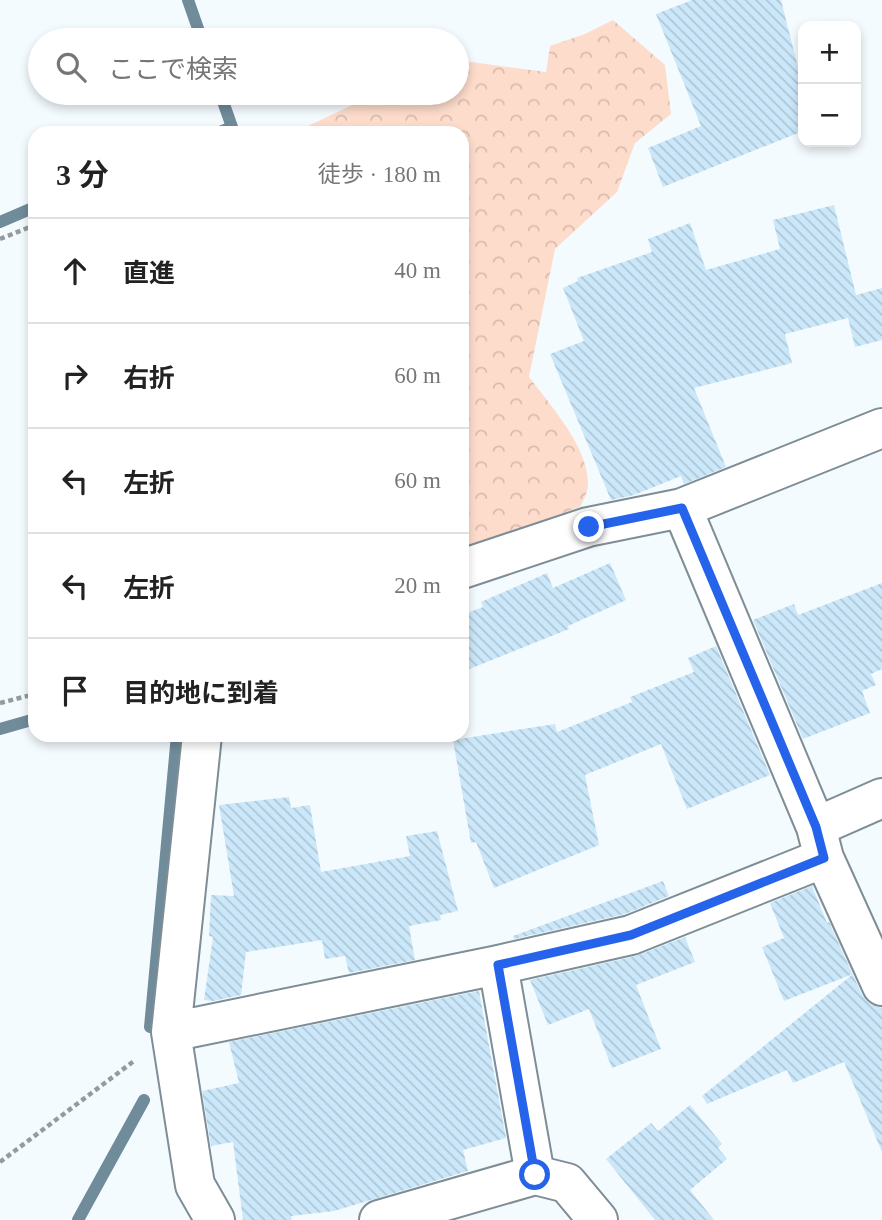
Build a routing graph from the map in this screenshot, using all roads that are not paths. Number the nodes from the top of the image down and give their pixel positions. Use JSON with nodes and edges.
{"nodes":[{"id":1,"x":882,"y":428,"type":"edge"},
{"id":2,"x":682,"y":508,"type":"junction"},
{"id":3,"x":469,"y":567,"type":"edge"},
{"id":4,"x":201,"y":742,"type":"edge"},
{"id":5,"x":882,"y":798,"type":"edge"},
{"id":6,"x":820,"y":842,"type":"junction"},
{"id":7,"x":498,"y":965,"type":"junction"},
{"id":8,"x":882,"y":986,"type":"edge"},
{"id":9,"x":171,"y":1032,"type":"junction"},
{"id":10,"x":535,"y":1175,"type":"junction"},
{"id":11,"x":215,"y":1220,"type":"edge"},
{"id":12,"x":379,"y":1220,"type":"edge"},
{"id":13,"x":598,"y":1220,"type":"edge"}],
"edges":[{"from":1,"to":2,"type":"street"},
{"from":2,"to":3,"type":"street"},
{"from":2,"to":6,"type":"street"},
{"from":4,"to":9,"type":"street"},
{"from":5,"to":6,"type":"street"},
{"from":6,"to":7,"type":"street"},
{"from":6,"to":8,"type":"street"},
{"from":7,"to":9,"type":"street"},
{"from":7,"to":10,"type":"street"},
{"from":9,"to":11,"type":"street"},
{"from":10,"to":12,"type":"street"},
{"from":10,"to":13,"type":"street"}]}
